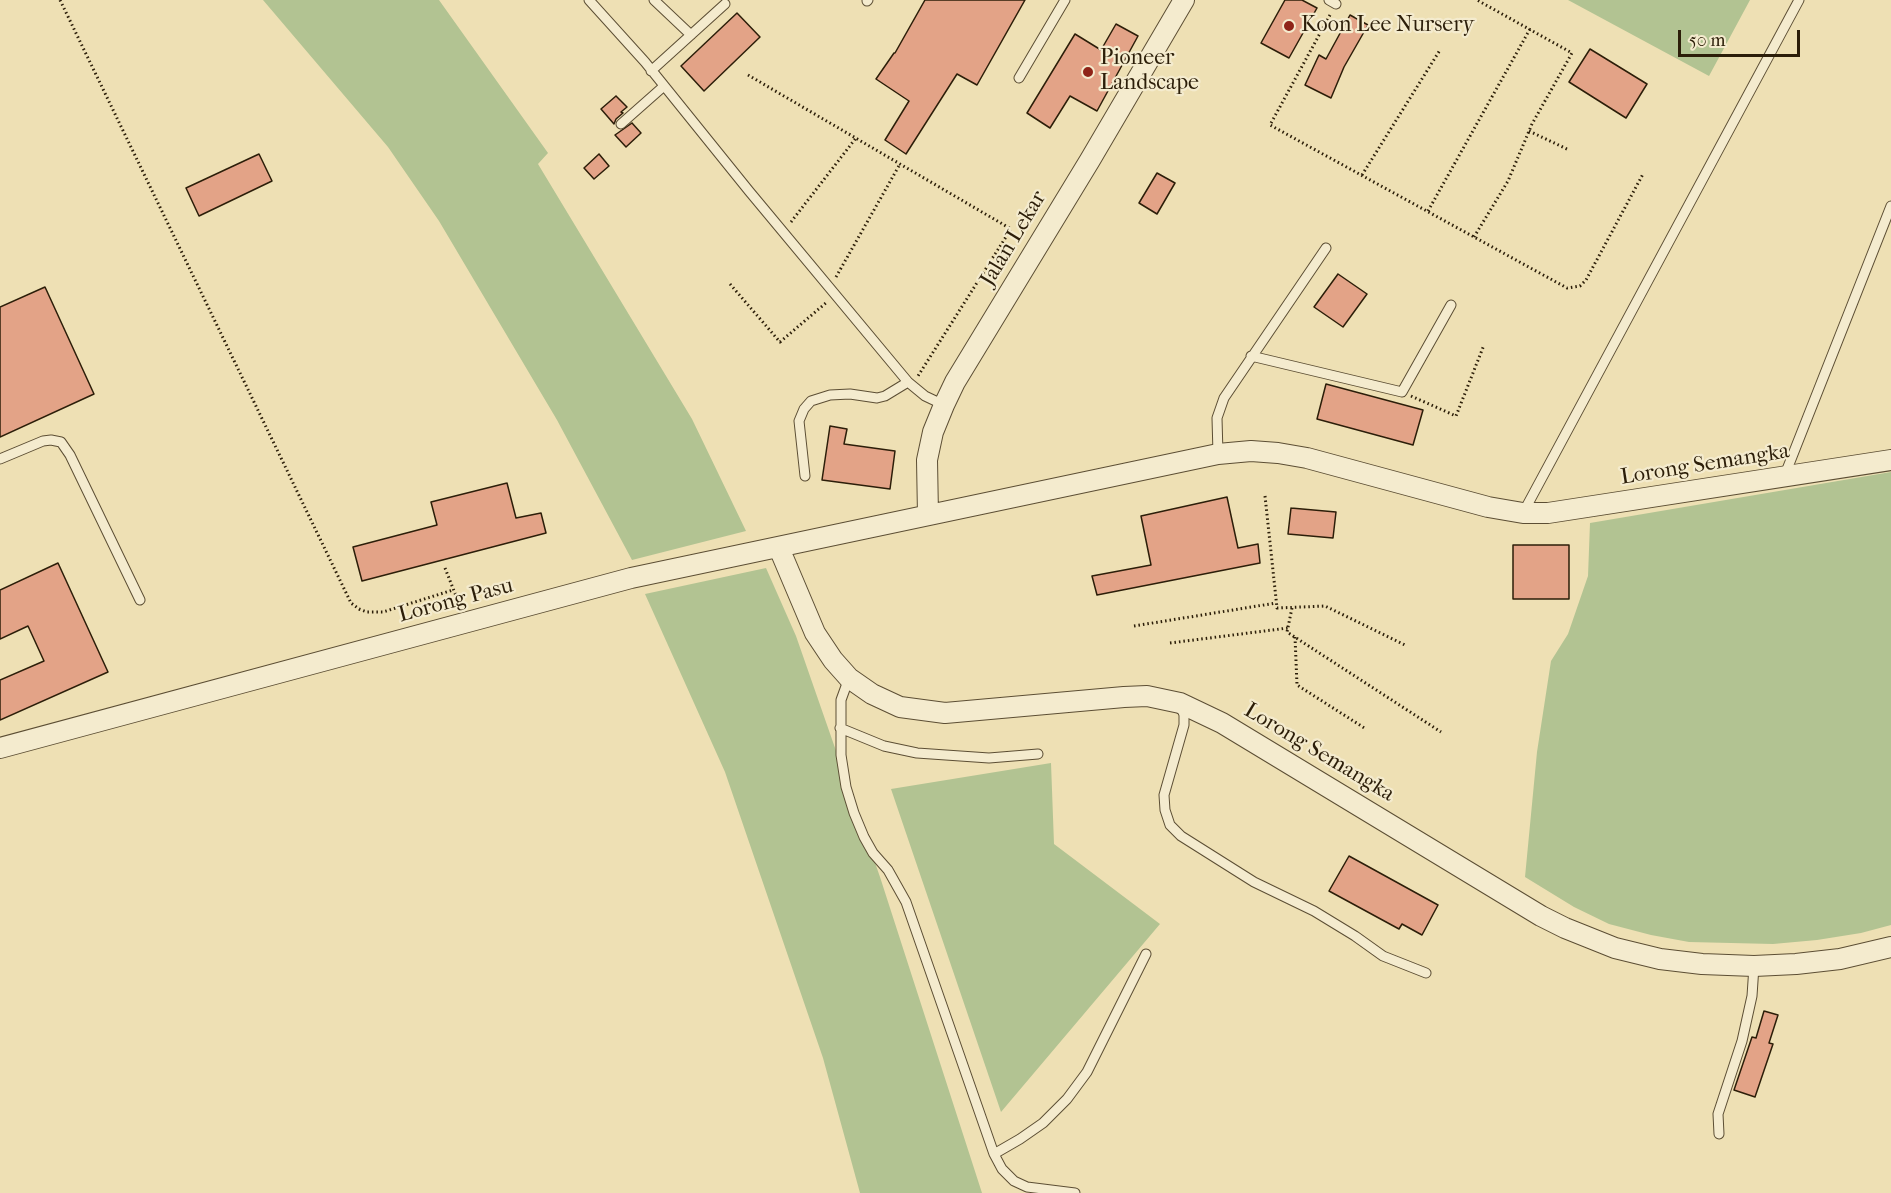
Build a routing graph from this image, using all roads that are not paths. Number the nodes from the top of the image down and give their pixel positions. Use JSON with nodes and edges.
{"nodes":[{"id":1,"x":589,"y":0,"type":"edge"},
{"id":2,"x":654,"y":0,"type":"edge"},
{"id":3,"x":1065,"y":0,"type":"edge"},
{"id":4,"x":1184,"y":0,"type":"edge"},
{"id":5,"x":1799,"y":0,"type":"edge"},
{"id":6,"x":725,"y":4,"type":"dead end"},
{"id":7,"x":690,"y":35,"type":"junction"},
{"id":8,"x":651,"y":71,"type":"junction"},
{"id":9,"x":1019,"y":78,"type":"dead end"},
{"id":10,"x":664,"y":86,"type":"junction"},
{"id":11,"x":621,"y":124,"type":"dead end"},
{"id":12,"x":1891,"y":206,"type":"edge"},
{"id":13,"x":1326,"y":248,"type":"dead end"},
{"id":14,"x":1451,"y":305,"type":"dead end"},
{"id":15,"x":1251,"y":356,"type":"junction"},
{"id":16,"x":908,"y":382,"type":"junction"},
{"id":17,"x":944,"y":405,"type":"junction"},
{"id":18,"x":1218,"y":454,"type":"junction"},
{"id":19,"x":0,"y":459,"type":"edge"},
{"id":20,"x":1891,"y":460,"type":"edge"},
{"id":21,"x":805,"y":476,"type":"dead end"},
{"id":22,"x":1784,"y":477,"type":"junction"},
{"id":23,"x":1523,"y":513,"type":"junction"},
{"id":24,"x":928,"y":515,"type":"junction"},
{"id":25,"x":779,"y":548,"type":"junction"},
{"id":26,"x":140,"y":600,"type":"dead end"},
{"id":27,"x":849,"y":678,"type":"junction"},
{"id":28,"x":1180,"y":703,"type":"junction"},
{"id":29,"x":840,"y":728,"type":"junction"},
{"id":30,"x":0,"y":748,"type":"edge"},
{"id":31,"x":1038,"y":754,"type":"dead end"},
{"id":32,"x":1891,"y":947,"type":"edge"},
{"id":33,"x":1146,"y":954,"type":"dead end"},
{"id":34,"x":1754,"y":966,"type":"junction"},
{"id":35,"x":1426,"y":974,"type":"dead end"},
{"id":36,"x":1719,"y":1134,"type":"dead end"},
{"id":37,"x":994,"y":1154,"type":"junction"},
{"id":38,"x":1014,"y":1181,"type":"junction"},
{"id":39,"x":1015,"y":1193,"type":"edge"},
{"id":40,"x":1075,"y":1193,"type":"edge"}],
"edges":[{"from":1,"to":8,"type":"lane"},
{"from":2,"to":7,"type":"lane"},
{"from":3,"to":9,"type":"lane"},
{"from":4,"to":17,"type":"street","name":"Jalan Lekar"},
{"from":5,"to":23,"type":"lane"},
{"from":6,"to":7,"type":"lane"},
{"from":7,"to":8,"type":"lane"},
{"from":8,"to":10,"type":"lane"},
{"from":10,"to":11,"type":"lane"},
{"from":10,"to":16,"type":"lane"},
{"from":12,"to":22,"type":"lane"},
{"from":13,"to":15,"type":"lane"},
{"from":14,"to":15,"type":"lane"},
{"from":15,"to":18,"type":"lane"},
{"from":16,"to":17,"type":"lane"},
{"from":16,"to":21,"type":"lane"},
{"from":17,"to":24,"type":"street","name":"Jalan Lekar"},
{"from":18,"to":23,"type":"street","name":"Lorong Semangka"},
{"from":18,"to":24,"type":"street","name":"Lorong Semangka"},
{"from":19,"to":26,"type":"lane"},
{"from":20,"to":22,"type":"street","name":"Lorong Semangka"},
{"from":22,"to":23,"type":"street","name":"Lorong Semangka"},
{"from":24,"to":25,"type":"street","name":"Lorong Pasu"},
{"from":25,"to":27,"type":"street","name":"Lorong Semangka"},
{"from":25,"to":30,"type":"street","name":"Lorong Pasu"},
{"from":27,"to":28,"type":"street","name":"Lorong Semangka"},
{"from":27,"to":29,"type":"lane"},
{"from":28,"to":34,"type":"street","name":"Lorong Semangka"},
{"from":28,"to":35,"type":"lane"},
{"from":29,"to":31,"type":"lane"},
{"from":29,"to":37,"type":"lane"},
{"from":32,"to":34,"type":"street","name":"Lorong Semangka"},
{"from":33,"to":37,"type":"lane"},
{"from":34,"to":36,"type":"lane"},
{"from":37,"to":38,"type":"lane"},
{"from":38,"to":39,"type":"lane"},
{"from":38,"to":40,"type":"lane"}]}
